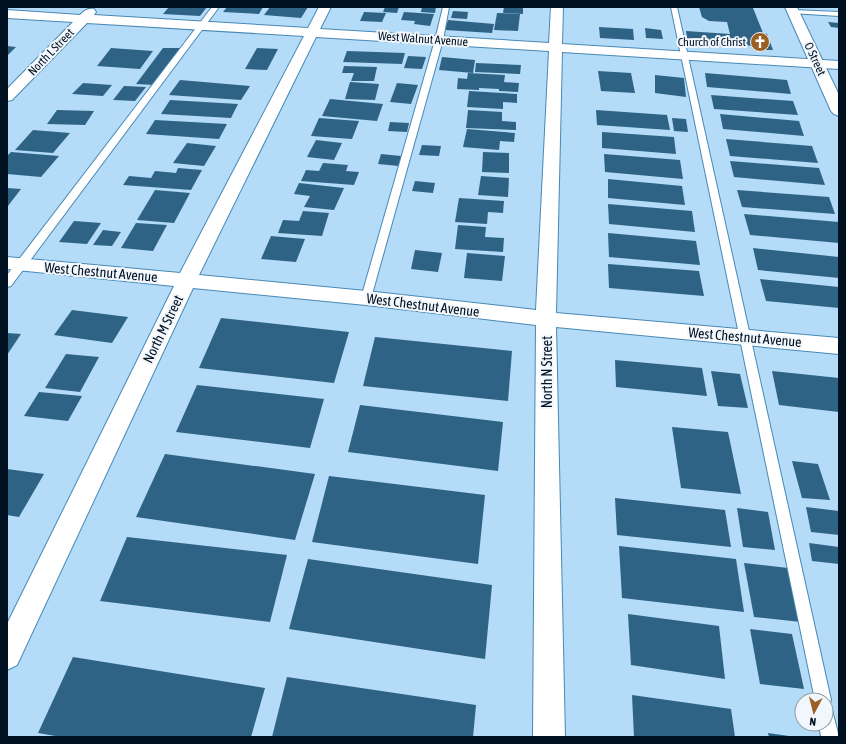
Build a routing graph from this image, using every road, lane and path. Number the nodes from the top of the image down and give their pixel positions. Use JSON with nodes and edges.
{"nodes":[{"id":1,"x":96,"y":7,"type":"edge"},
{"id":2,"x":216,"y":7,"type":"edge"},
{"id":3,"x":326,"y":7,"type":"edge"},
{"id":4,"x":446,"y":7,"type":"edge"},
{"id":5,"x":557,"y":7,"type":"edge"},
{"id":6,"x":674,"y":7,"type":"edge"},
{"id":7,"x":792,"y":9,"type":"edge"},
{"id":8,"x":7,"y":14,"type":"edge"},
{"id":9,"x":839,"y":14,"type":"edge"},
{"id":10,"x":83,"y":19,"type":"junction"},
{"id":11,"x":202,"y":25,"type":"junction"},
{"id":12,"x":313,"y":32,"type":"junction"},
{"id":13,"x":439,"y":40,"type":"junction"},
{"id":14,"x":557,"y":47,"type":"junction"},
{"id":15,"x":685,"y":56,"type":"junction"},
{"id":16,"x":817,"y":64,"type":"junction"},
{"id":17,"x":839,"y":65,"type":"edge"},
{"id":18,"x":7,"y":97,"type":"edge"},
{"id":19,"x":839,"y":111,"type":"edge"},
{"id":20,"x":14,"y":264,"type":"edge"},
{"id":21,"x":186,"y":280,"type":"junction"},
{"id":22,"x":7,"y":283,"type":"edge"},
{"id":23,"x":366,"y":298,"type":"junction"},
{"id":24,"x":546,"y":319,"type":"junction"},
{"id":25,"x":745,"y":337,"type":"junction"},
{"id":26,"x":839,"y":346,"type":"edge"},
{"id":27,"x":7,"y":655,"type":"edge"},
{"id":28,"x":820,"y":692,"type":"edge"},
{"id":29,"x":549,"y":737,"type":"edge"}],
"edges":[{"from":1,"to":10,"type":"street","name":"North L Street"},
{"from":2,"to":11,"type":"lane"},
{"from":3,"to":12,"type":"street","name":"North M Street"},
{"from":4,"to":13,"type":"lane"},
{"from":5,"to":14,"type":"street","name":"North N Street"},
{"from":6,"to":15,"type":"lane"},
{"from":7,"to":9,"type":"lane"},
{"from":7,"to":16,"type":"street","name":"O Street"},
{"from":8,"to":10,"type":"street","name":"West Walnut Avenue"},
{"from":10,"to":11,"type":"street","name":"West Walnut Avenue"},
{"from":10,"to":18,"type":"street","name":"North L Street"},
{"from":11,"to":12,"type":"street","name":"West Walnut Avenue"},
{"from":11,"to":20,"type":"lane"},
{"from":12,"to":13,"type":"street","name":"West Walnut Avenue"},
{"from":12,"to":21,"type":"street","name":"North M Street"},
{"from":13,"to":14,"type":"street","name":"West Walnut Avenue"},
{"from":13,"to":23,"type":"lane"},
{"from":14,"to":15,"type":"street","name":"West Walnut Avenue"},
{"from":14,"to":24,"type":"street","name":"North N Street"},
{"from":15,"to":16,"type":"street","name":"West Walnut Avenue"},
{"from":15,"to":25,"type":"lane"},
{"from":16,"to":17,"type":"street","name":"West Walnut Avenue"},
{"from":16,"to":19,"type":"street","name":"O Street"},
{"from":20,"to":21,"type":"street","name":"West Chestnut Avenue"},
{"from":20,"to":22,"type":"lane"},
{"from":21,"to":23,"type":"street","name":"West Chestnut Avenue"},
{"from":21,"to":27,"type":"street","name":"North M Street"},
{"from":23,"to":24,"type":"street","name":"West Chestnut Avenue"},
{"from":24,"to":25,"type":"street","name":"West Chestnut Avenue"},
{"from":24,"to":29,"type":"street","name":"North N Street"},
{"from":25,"to":26,"type":"street","name":"West Chestnut Avenue"},
{"from":25,"to":28,"type":"lane"}]}
